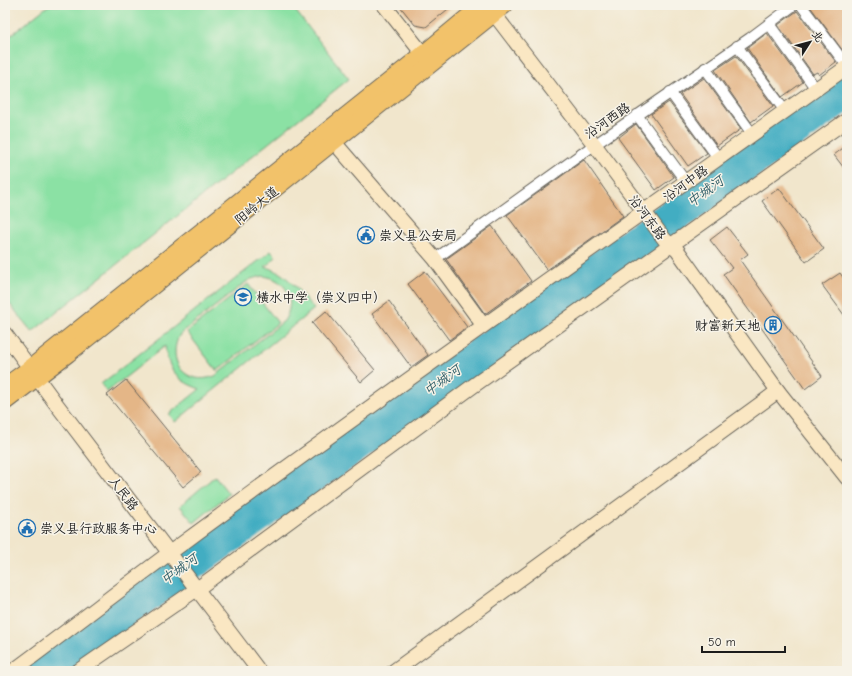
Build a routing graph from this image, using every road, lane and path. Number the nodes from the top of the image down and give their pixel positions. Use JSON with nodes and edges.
{"nodes":[{"id":1,"x":384,"y":5,"type":"edge"},
{"id":2,"x":794,"y":5,"type":"edge"},
{"id":3,"x":802,"y":5,"type":"edge"},
{"id":4,"x":492,"y":7,"type":"edge"},
{"id":5,"x":769,"y":24,"type":"junction"},
{"id":6,"x":737,"y":46,"type":"junction"},
{"id":7,"x":423,"y":54,"type":"junction"},
{"id":8,"x":847,"y":67,"type":"edge"},
{"id":9,"x":705,"y":68,"type":"junction"},
{"id":10,"x":816,"y":89,"type":"junction"},
{"id":11,"x":670,"y":92,"type":"junction"},
{"id":12,"x":785,"y":111,"type":"junction"},
{"id":13,"x":636,"y":115,"type":"junction"},
{"id":14,"x":847,"y":120,"type":"edge"},
{"id":15,"x":753,"y":135,"type":"junction"},
{"id":16,"x":334,"y":142,"type":"junction"},
{"id":17,"x":594,"y":144,"type":"junction"},
{"id":18,"x":719,"y":159,"type":"junction"},
{"id":19,"x":686,"y":182,"type":"junction"},
{"id":20,"x":646,"y":216,"type":"junction"},
{"id":21,"x":668,"y":244,"type":"junction"},
{"id":22,"x":435,"y":258,"type":"junction"},
{"id":23,"x":483,"y":325,"type":"junction"},
{"id":24,"x":5,"y":334,"type":"edge"},
{"id":25,"x":34,"y":373,"type":"junction"},
{"id":26,"x":5,"y":386,"type":"edge"},
{"id":27,"x":778,"y":391,"type":"junction"},
{"id":28,"x":5,"y":402,"type":"edge"},
{"id":29,"x":847,"y":478,"type":"edge"},
{"id":30,"x":172,"y":556,"type":"junction"},
{"id":31,"x":193,"y":584,"type":"junction"},
{"id":32,"x":13,"y":671,"type":"edge"},
{"id":33,"x":78,"y":671,"type":"edge"},
{"id":34,"x":259,"y":671,"type":"edge"},
{"id":35,"x":394,"y":671,"type":"edge"}],
"edges":[{"from":1,"to":7,"type":"street"},
{"from":2,"to":5,"type":"street","name":"沿河西路"},
{"from":3,"to":8,"type":"street"},
{"from":4,"to":7,"type":"main road","name":"阳岭大道"},
{"from":4,"to":16,"type":"main road","name":"阳岭大道"},
{"from":4,"to":17,"type":"street","name":"沿河东路"},
{"from":5,"to":6,"type":"street","name":"沿河西路"},
{"from":5,"to":10,"type":"street"},
{"from":6,"to":9,"type":"street","name":"沿河西路"},
{"from":6,"to":12,"type":"street"},
{"from":7,"to":25,"type":"main road","name":"阳岭大道"},
{"from":8,"to":10,"type":"street","name":"沿河中路"},
{"from":9,"to":11,"type":"street","name":"沿河西路"},
{"from":9,"to":15,"type":"street"},
{"from":10,"to":12,"type":"street","name":"沿河中路"},
{"from":11,"to":13,"type":"street","name":"沿河西路"},
{"from":11,"to":18,"type":"street"},
{"from":12,"to":15,"type":"street","name":"沿河中路"},
{"from":13,"to":17,"type":"street","name":"沿河西路"},
{"from":13,"to":19,"type":"street"},
{"from":14,"to":21,"type":"street","name":"沿河东路"},
{"from":15,"to":18,"type":"street","name":"沿河中路"},
{"from":16,"to":22,"type":"street"},
{"from":16,"to":25,"type":"main road","name":"阳岭大道"},
{"from":17,"to":20,"type":"street","name":"沿河东路"},
{"from":17,"to":22,"type":"street","name":"沿河西路"},
{"from":18,"to":19,"type":"street","name":"沿河中路"},
{"from":19,"to":20,"type":"street","name":"沿河中路"},
{"from":20,"to":21,"type":"street","name":"沿河东路"},
{"from":20,"to":23,"type":"street","name":"沿河中路"},
{"from":21,"to":27,"type":"street"},
{"from":21,"to":31,"type":"street"},
{"from":22,"to":23,"type":"street"},
{"from":23,"to":30,"type":"street","name":"沿河中路"},
{"from":24,"to":25,"type":"street","name":"人民路"},
{"from":25,"to":26,"type":"main road","name":"阳岭大道"},
{"from":25,"to":28,"type":"main road","name":"阳岭大道"},
{"from":25,"to":30,"type":"street","name":"人民路"},
{"from":27,"to":29,"type":"street"},
{"from":27,"to":35,"type":"street"},
{"from":30,"to":31,"type":"street","name":"人民路"},
{"from":30,"to":32,"type":"street","name":"沿河中路"},
{"from":31,"to":33,"type":"street"},
{"from":31,"to":34,"type":"street","name":"人民路"}]}
